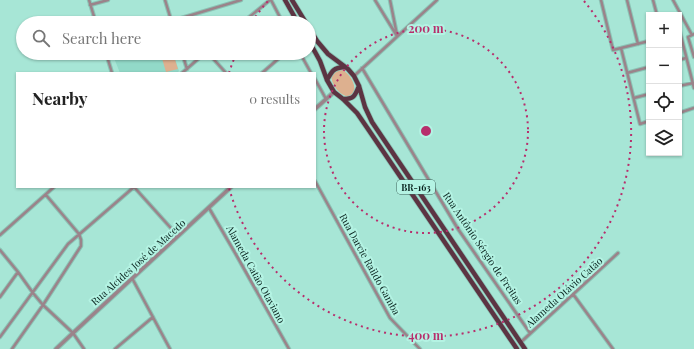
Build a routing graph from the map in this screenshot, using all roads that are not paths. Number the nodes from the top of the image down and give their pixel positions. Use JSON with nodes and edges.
{"nodes":[{"id":1,"x":89,"y":0,"type":"edge"},
{"id":2,"x":108,"y":0,"type":"edge"},
{"id":3,"x":165,"y":0,"type":"edge"},
{"id":4,"x":241,"y":0,"type":"edge"},
{"id":5,"x":270,"y":0,"type":"edge"},
{"id":6,"x":285,"y":0,"type":"edge"},
{"id":7,"x":292,"y":0,"type":"edge"},
{"id":8,"x":375,"y":0,"type":"edge"},
{"id":9,"x":390,"y":0,"type":"edge"},
{"id":10,"x":437,"y":0,"type":"edge"},
{"id":11,"x":601,"y":0,"type":"edge"},
{"id":12,"x":627,"y":0,"type":"edge"},
{"id":13,"x":653,"y":0,"type":"edge"},
{"id":14,"x":673,"y":0,"type":"edge"},
{"id":15,"x":90,"y":5,"type":"junction"},
{"id":16,"x":656,"y":12,"type":"edge"},
{"id":17,"x":94,"y":16,"type":"edge"},
{"id":18,"x":170,"y":16,"type":"edge"},
{"id":19,"x":191,"y":16,"type":"edge"},
{"id":20,"x":251,"y":16,"type":"edge"},
{"id":21,"x":279,"y":16,"type":"edge"},
{"id":22,"x":294,"y":16,"type":"edge"},
{"id":23,"x":302,"y":16,"type":"edge"},
{"id":24,"x":693,"y":34,"type":"edge"},
{"id":25,"x":397,"y":36,"type":"junction"},
{"id":26,"x":316,"y":39,"type":"edge"},
{"id":27,"x":682,"y":41,"type":"edge"},
{"id":28,"x":646,"y":42,"type":"edge"},
{"id":29,"x":638,"y":44,"type":"junction"},
{"id":30,"x":621,"y":48,"type":"junction"},
{"id":31,"x":316,"y":53,"type":"edge"},
{"id":32,"x":694,"y":55,"type":"edge"},
{"id":33,"x":686,"y":58,"type":"junction"},
{"id":34,"x":682,"y":59,"type":"edge"},
{"id":35,"x":108,"y":60,"type":"edge"},
{"id":36,"x":184,"y":60,"type":"edge"},
{"id":37,"x":197,"y":60,"type":"edge"},
{"id":38,"x":214,"y":60,"type":"edge"},
{"id":39,"x":277,"y":60,"type":"edge"},
{"id":40,"x":304,"y":60,"type":"edge"},
{"id":41,"x":344,"y":67,"type":"junction"},
{"id":42,"x":362,"y":68,"type":"junction"},
{"id":43,"x":646,"y":68,"type":"edge"},
{"id":44,"x":187,"y":69,"type":"junction"},
{"id":45,"x":112,"y":72,"type":"edge"},
{"id":46,"x":183,"y":72,"type":"edge"},
{"id":47,"x":225,"y":72,"type":"edge"},
{"id":48,"x":263,"y":72,"type":"edge"},
{"id":49,"x":310,"y":72,"type":"edge"},
{"id":50,"x":627,"y":73,"type":"junction"},
{"id":51,"x":354,"y":76,"type":"junction"},
{"id":52,"x":327,"y":80,"type":"junction"},
{"id":53,"x":316,"y":82,"type":"edge"},
{"id":54,"x":692,"y":83,"type":"junction"},
{"id":55,"x":682,"y":85,"type":"edge"},
{"id":56,"x":359,"y":86,"type":"junction"},
{"id":57,"x":694,"y":88,"type":"edge"},
{"id":58,"x":334,"y":92,"type":"junction"},
{"id":59,"x":646,"y":95,"type":"edge"},
{"id":60,"x":634,"y":98,"type":"junction"},
{"id":61,"x":326,"y":99,"type":"junction"},
{"id":62,"x":342,"y":99,"type":"junction"},
{"id":63,"x":316,"y":108,"type":"edge"},
{"id":64,"x":694,"y":108,"type":"edge"},
{"id":65,"x":682,"y":112,"type":"edge"},
{"id":66,"x":646,"y":122,"type":"edge"},
{"id":67,"x":316,"y":183,"type":"edge"},
{"id":68,"x":53,"y":188,"type":"edge"},
{"id":69,"x":133,"y":188,"type":"edge"},
{"id":70,"x":135,"y":188,"type":"edge"},
{"id":71,"x":229,"y":188,"type":"edge"},
{"id":72,"x":46,"y":195,"type":"junction"},
{"id":73,"x":209,"y":208,"type":"junction"},
{"id":74,"x":79,"y":234,"type":"junction"},
{"id":75,"x":0,"y":235,"type":"edge"},
{"id":76,"x":178,"y":236,"type":"junction"},
{"id":77,"x":0,"y":250,"type":"edge"},
{"id":78,"x":618,"y":253,"type":"dead end"},
{"id":79,"x":18,"y":272,"type":"junction"},
{"id":80,"x":132,"y":278,"type":"junction"},
{"id":81,"x":33,"y":292,"type":"junction"},
{"id":82,"x":573,"y":294,"type":"junction"},
{"id":83,"x":0,"y":297,"type":"edge"},
{"id":84,"x":43,"y":305,"type":"junction"},
{"id":85,"x":153,"y":317,"type":"junction"},
{"id":86,"x":73,"y":333,"type":"junction"},
{"id":87,"x":530,"y":333,"type":"junction"},
{"id":88,"x":0,"y":337,"type":"edge"},
{"id":89,"x":520,"y":342,"type":"junction"},
{"id":90,"x":515,"y":348,"type":"edge"},
{"id":91,"x":12,"y":349,"type":"edge"},
{"id":92,"x":56,"y":349,"type":"edge"},
{"id":93,"x":84,"y":349,"type":"edge"},
{"id":94,"x":114,"y":349,"type":"edge"},
{"id":95,"x":170,"y":349,"type":"edge"},
{"id":96,"x":289,"y":349,"type":"edge"},
{"id":97,"x":420,"y":349,"type":"edge"},
{"id":98,"x":525,"y":349,"type":"edge"},
{"id":99,"x":613,"y":349,"type":"edge"}],
"edges":[{"from":1,"to":15,"type":"street"},
{"from":2,"to":15,"type":"street"},
{"from":3,"to":18,"type":"street"},
{"from":4,"to":19,"type":"street"},
{"from":5,"to":20,"type":"street"},
{"from":5,"to":21,"type":"street"},
{"from":6,"to":22,"type":"highway"},
{"from":7,"to":23,"type":"highway"},
{"from":8,"to":25,"type":"street"},
{"from":9,"to":25,"type":"street"},
{"from":10,"to":25,"type":"street"},
{"from":11,"to":30,"type":"street"},
{"from":12,"to":29,"type":"street"},
{"from":13,"to":16,"type":"street"},
{"from":14,"to":24,"type":"street"},
{"from":15,"to":17,"type":"street"},
{"from":24,"to":32,"type":"street"},
{"from":25,"to":42,"type":"street"},
{"from":26,"to":41,"type":"highway","number":"BR-163"},
{"from":27,"to":33,"type":"street"},
{"from":28,"to":29,"type":"street"},
{"from":29,"to":30,"type":"street"},
{"from":30,"to":50,"type":"street"},
{"from":31,"to":52,"type":"highway","number":"BR-163"},
{"from":33,"to":34,"type":"street"},
{"from":33,"to":54,"type":"street"},
{"from":35,"to":45,"type":"street"},
{"from":36,"to":44,"type":"street"},
{"from":37,"to":44,"type":"street"},
{"from":38,"to":47,"type":"street"},
{"from":39,"to":48,"type":"street"},
{"from":40,"to":49,"type":"street"},
{"from":41,"to":51,"type":"highway","number":"BR-163"},
{"from":41,"to":52,"type":"highway"},
{"from":42,"to":51,"type":"street"},
{"from":42,"to":87,"type":"street","name":"Rua Antônio Sérgio de Freitas"},
{"from":43,"to":50,"type":"street"},
{"from":44,"to":46,"type":"street"},
{"from":50,"to":60,"type":"street"},
{"from":51,"to":56,"type":"highway","number":"BR-163"},
{"from":52,"to":58,"type":"highway","number":"BR-163"},
{"from":53,"to":61,"type":"street"},
{"from":54,"to":55,"type":"street"},
{"from":54,"to":57,"type":"street"},
{"from":56,"to":62,"type":"highway"},
{"from":56,"to":89,"type":"highway","number":"BR-163"},
{"from":58,"to":61,"type":"street"},
{"from":58,"to":62,"type":"highway","number":"BR-163"},
{"from":59,"to":60,"type":"street"},
{"from":60,"to":66,"type":"street"},
{"from":61,"to":63,"type":"street"},
{"from":62,"to":90,"type":"highway","number":"BR-163"},
{"from":64,"to":65,"type":"street"},
{"from":67,"to":97,"type":"street","name":"Rua Darcie Raildo Gamba"},
{"from":68,"to":72,"type":"street"},
{"from":69,"to":74,"type":"street"},
{"from":70,"to":76,"type":"street"},
{"from":71,"to":73,"type":"street","name":"Rua Alcídes José de Macedo"},
{"from":72,"to":74,"type":"street"},
{"from":72,"to":75,"type":"street"},
{"from":73,"to":76,"type":"street","name":"Rua Alcídes José de Macedo"},
{"from":73,"to":96,"type":"street","name":"Alameda Catão Otaviano"},
{"from":74,"to":81,"type":"street"},
{"from":74,"to":84,"type":"street"},
{"from":76,"to":80,"type":"street","name":"Rua Alcídes José de Macedo"},
{"from":77,"to":79,"type":"street"},
{"from":78,"to":82,"type":"street","name":"Alameda Otávio Catão"},
{"from":79,"to":81,"type":"street"},
{"from":79,"to":83,"type":"street"},
{"from":80,"to":85,"type":"street"},
{"from":80,"to":86,"type":"street","name":"Rua Alcídes José de Macedo"},
{"from":81,"to":84,"type":"street"},
{"from":81,"to":88,"type":"street"},
{"from":82,"to":87,"type":"street","name":"Alameda Otávio Catão"},
{"from":82,"to":99,"type":"street"},
{"from":84,"to":86,"type":"street"},
{"from":84,"to":91,"type":"street"},
{"from":85,"to":94,"type":"street"},
{"from":85,"to":95,"type":"street"},
{"from":86,"to":92,"type":"street","name":"Rua Alcídes José de Macedo"},
{"from":86,"to":93,"type":"street"},
{"from":87,"to":89,"type":"street","name":"Alameda Otávio Catão"},
{"from":89,"to":98,"type":"highway","number":"BR-163"}]}
